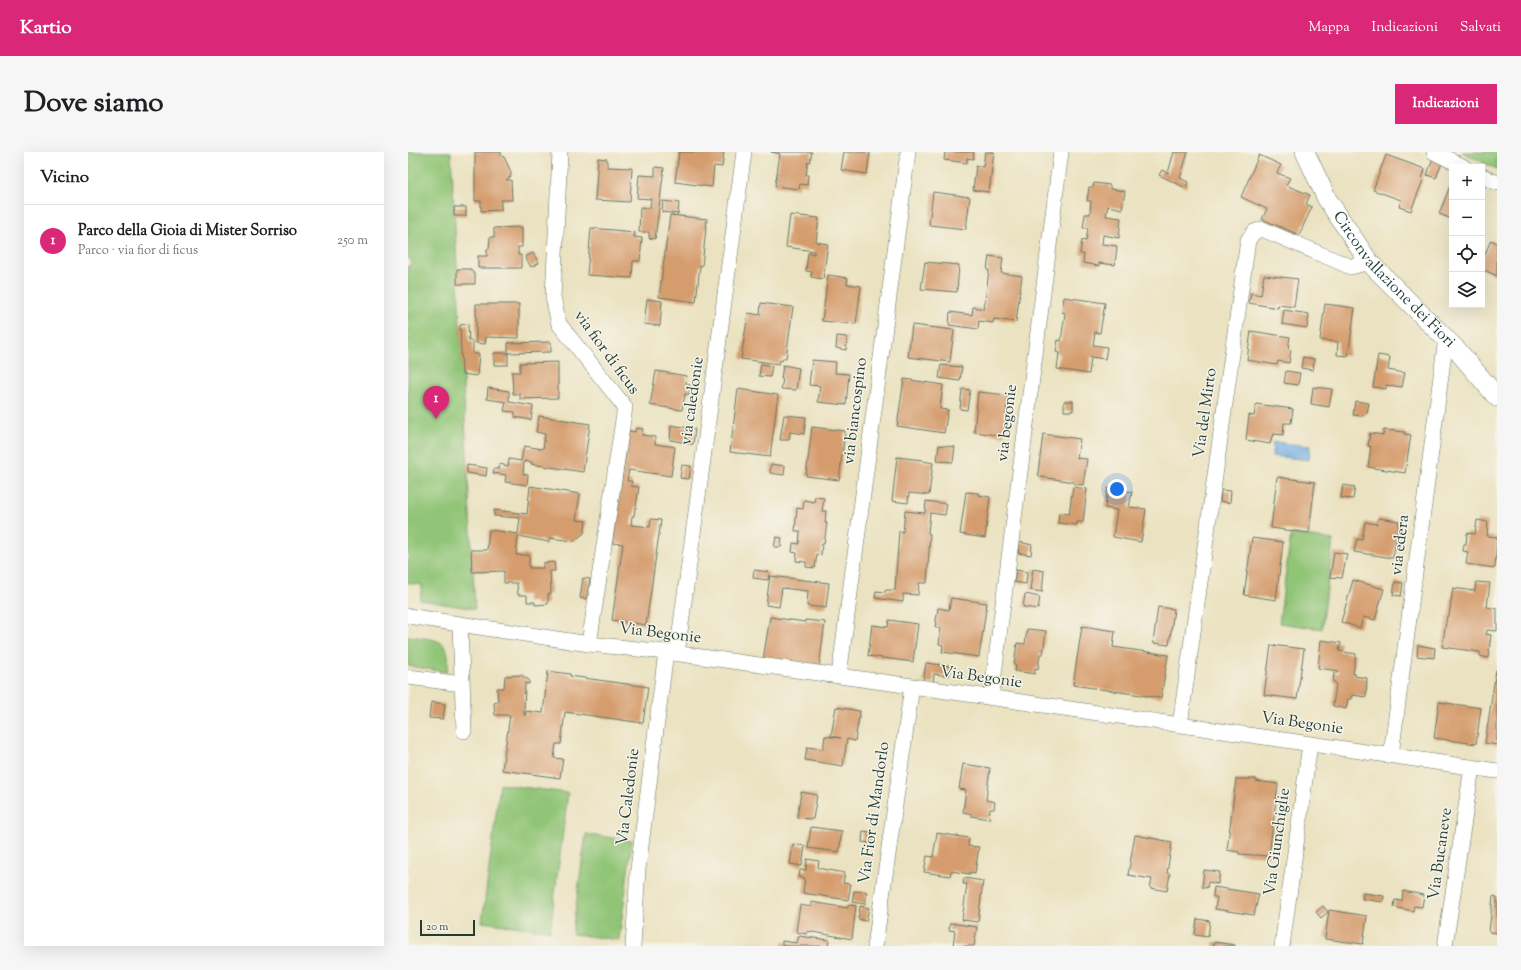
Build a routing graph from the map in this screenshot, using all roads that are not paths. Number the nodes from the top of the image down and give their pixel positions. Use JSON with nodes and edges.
{"nodes":[{"id":1,"x":560,"y":152,"type":"edge"},
{"id":2,"x":744,"y":152,"type":"edge"},
{"id":3,"x":908,"y":152,"type":"edge"},
{"id":4,"x":1061,"y":152,"type":"edge"},
{"id":5,"x":1306,"y":152,"type":"edge"},
{"id":6,"x":1434,"y":152,"type":"edge"},
{"id":7,"x":1458,"y":164,"type":"edge"},
{"id":8,"x":1485,"y":177,"type":"edge"},
{"id":9,"x":1497,"y":183,"type":"edge"},
{"id":10,"x":1369,"y":262,"type":"junction"},
{"id":11,"x":1446,"y":338,"type":"junction"},
{"id":12,"x":1497,"y":397,"type":"edge"},
{"id":13,"x":408,"y":616,"type":"edge"},
{"id":14,"x":460,"y":624,"type":"junction"},
{"id":15,"x":589,"y":644,"type":"junction"},
{"id":16,"x":672,"y":653,"type":"junction"},
{"id":17,"x":839,"y":676,"type":"junction"},
{"id":18,"x":408,"y":677,"type":"edge"},
{"id":19,"x":462,"y":684,"type":"junction"},
{"id":20,"x":912,"y":686,"type":"junction"},
{"id":21,"x":991,"y":698,"type":"junction"},
{"id":22,"x":1180,"y":724,"type":"junction"},
{"id":23,"x":464,"y":731,"type":"dead end"},
{"id":24,"x":1310,"y":744,"type":"junction"},
{"id":25,"x":1391,"y":756,"type":"junction"},
{"id":26,"x":1472,"y":767,"type":"junction"},
{"id":27,"x":1497,"y":771,"type":"edge"},
{"id":28,"x":633,"y":946,"type":"edge"},
{"id":29,"x":875,"y":946,"type":"edge"},
{"id":30,"x":1282,"y":946,"type":"edge"},
{"id":31,"x":1445,"y":946,"type":"edge"}],
"edges":[{"from":1,"to":15,"type":"street","name":"via fior di ficus"},
{"from":2,"to":16,"type":"street","name":"via caledonie"},
{"from":3,"to":17,"type":"street","name":"via biancospino"},
{"from":4,"to":21,"type":"street","name":"via begonie"},
{"from":5,"to":10,"type":"street","name":"Circonvallazione dei Fiori"},
{"from":6,"to":7,"type":"street"},
{"from":8,"to":9,"type":"street"},
{"from":10,"to":11,"type":"street","name":"Circonvallazione dei Fiori"},
{"from":10,"to":22,"type":"street","name":"Via del Mirto"},
{"from":11,"to":12,"type":"street","name":"Circonvallazione dei Fiori"},
{"from":11,"to":25,"type":"street","name":"via edera"},
{"from":13,"to":14,"type":"street","name":"Via Begonie"},
{"from":14,"to":15,"type":"street","name":"Via Begonie"},
{"from":14,"to":19,"type":"street"},
{"from":15,"to":16,"type":"street","name":"Via Begonie"},
{"from":16,"to":17,"type":"street","name":"Via Begonie"},
{"from":16,"to":28,"type":"street","name":"Via Caledonie"},
{"from":17,"to":20,"type":"street","name":"Via Begonie"},
{"from":18,"to":19,"type":"street"},
{"from":19,"to":23,"type":"street"},
{"from":20,"to":21,"type":"street","name":"Via Begonie"},
{"from":20,"to":29,"type":"street","name":"Via Fior di Mandorlo"},
{"from":21,"to":22,"type":"street","name":"Via Begonie"},
{"from":22,"to":24,"type":"street","name":"Via Begonie"},
{"from":24,"to":25,"type":"street","name":"Via Begonie"},
{"from":24,"to":30,"type":"street","name":"Via Giunchiglie"},
{"from":25,"to":26,"type":"street","name":"Via Begonie"},
{"from":26,"to":27,"type":"street","name":"Via Begonie"},
{"from":26,"to":31,"type":"street","name":"Via Bucaneve"}]}
